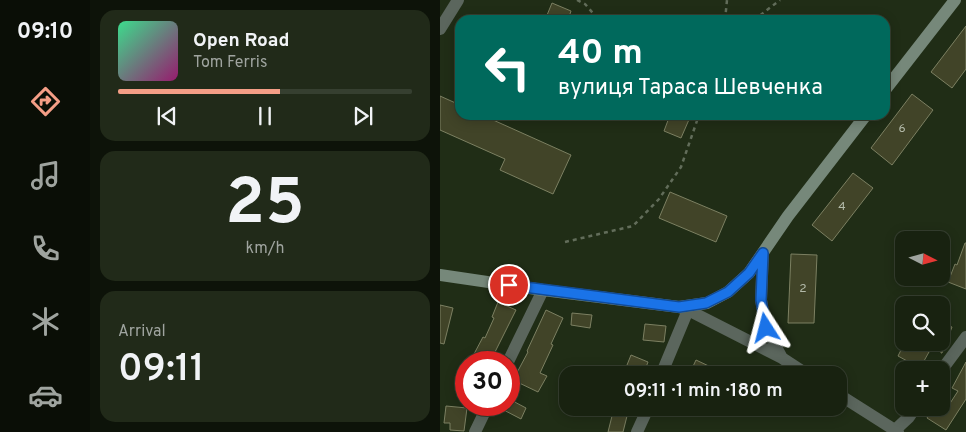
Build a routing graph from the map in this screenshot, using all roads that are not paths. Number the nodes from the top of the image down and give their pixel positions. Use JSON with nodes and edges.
{"nodes":[{"id":1,"x":458,"y":0,"type":"edge"},
{"id":2,"x":955,"y":0,"type":"edge"},
{"id":3,"x":440,"y":30,"type":"edge"},
{"id":4,"x":890,"y":84,"type":"edge"},
{"id":5,"x":862,"y":120,"type":"edge"},
{"id":6,"x":763,"y":253,"type":"junction"},
{"id":7,"x":440,"y":275,"type":"edge"},
{"id":8,"x":543,"y":290,"type":"junction"},
{"id":9,"x":683,"y":308,"type":"junction"},
{"id":10,"x":966,"y":337,"type":"edge"},
{"id":11,"x":513,"y":351,"type":"edge"},
{"id":12,"x":782,"y":358,"type":"junction"},
{"id":13,"x":948,"y":361,"type":"edge"},
{"id":14,"x":664,"y":366,"type":"edge"},
{"id":15,"x":794,"y":366,"type":"edge"},
{"id":16,"x":847,"y":400,"type":"edge"},
{"id":17,"x":483,"y":416,"type":"edge"},
{"id":18,"x":644,"y":416,"type":"edge"},
{"id":19,"x":910,"y":416,"type":"edge"},
{"id":20,"x":895,"y":431,"type":"edge"},
{"id":21,"x":475,"y":432,"type":"edge"},
{"id":22,"x":637,"y":432,"type":"edge"}],
"edges":[{"from":1,"to":3,"type":"street"},
{"from":2,"to":4,"type":"main road"},
{"from":5,"to":6,"type":"main road"},
{"from":6,"to":9,"type":"main road"},
{"from":6,"to":12,"type":"street"},
{"from":7,"to":8,"type":"main road"},
{"from":8,"to":9,"type":"main road"},
{"from":8,"to":11,"type":"street"},
{"from":9,"to":12,"type":"street"},
{"from":9,"to":14,"type":"street"},
{"from":10,"to":13,"type":"street"},
{"from":12,"to":15,"type":"street"},
{"from":16,"to":20,"type":"street"},
{"from":17,"to":21,"type":"street"},
{"from":18,"to":22,"type":"street"},
{"from":19,"to":20,"type":"street"}]}
